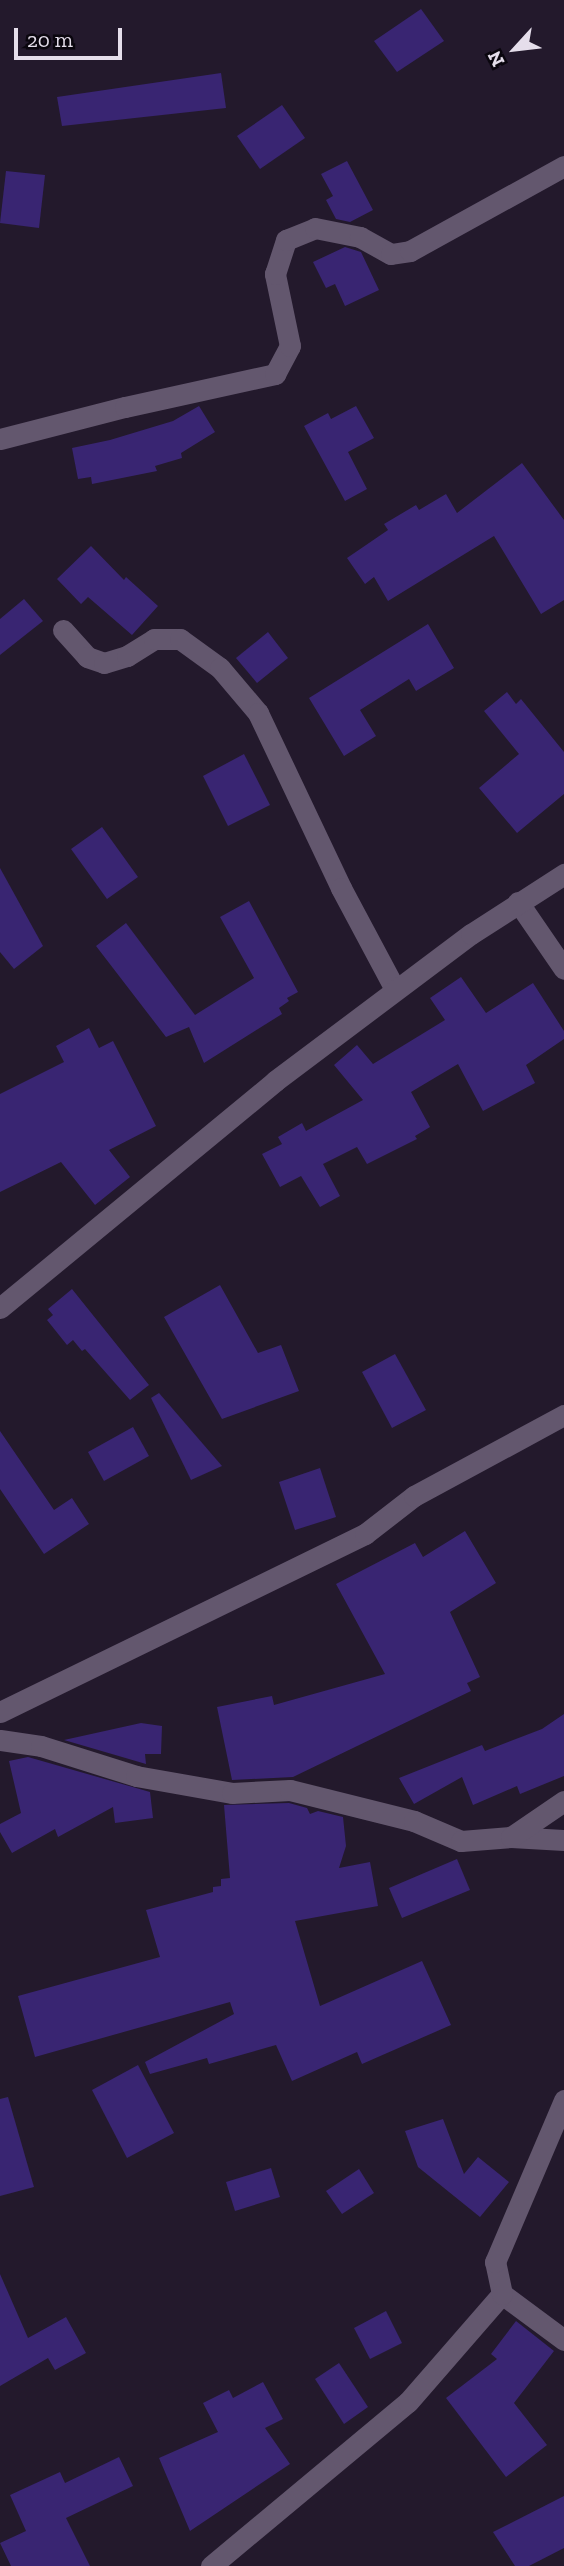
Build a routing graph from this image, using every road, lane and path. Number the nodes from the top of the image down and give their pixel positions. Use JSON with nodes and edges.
{"nodes":[{"id":1,"x":564,"y":166,"type":"edge"},
{"id":2,"x":0,"y":439,"type":"edge"},
{"id":3,"x":63,"y":630,"type":"dead end"},
{"id":4,"x":564,"y":874,"type":"edge"},
{"id":5,"x":518,"y":902,"type":"junction"},
{"id":6,"x":564,"y":968,"type":"edge"},
{"id":7,"x":395,"y":989,"type":"junction"},
{"id":8,"x":0,"y":1308,"type":"edge"},
{"id":9,"x":564,"y":1415,"type":"edge"},
{"id":10,"x":0,"y":1712,"type":"edge"},
{"id":11,"x":0,"y":1740,"type":"edge"},
{"id":12,"x":564,"y":1801,"type":"edge"},
{"id":13,"x":511,"y":1837,"type":"junction"},
{"id":14,"x":564,"y":1840,"type":"edge"},
{"id":15,"x":564,"y":2100,"type":"edge"},
{"id":16,"x":502,"y":2294,"type":"junction"},
{"id":17,"x":564,"y":2340,"type":"edge"},
{"id":18,"x":211,"y":2566,"type":"edge"}],
"edges":[{"from":1,"to":2,"type":"street"},
{"from":3,"to":7,"type":"street"},
{"from":4,"to":5,"type":"street"},
{"from":5,"to":6,"type":"street"},
{"from":5,"to":7,"type":"street"},
{"from":7,"to":8,"type":"street"},
{"from":9,"to":10,"type":"street"},
{"from":11,"to":13,"type":"street"},
{"from":12,"to":13,"type":"street"},
{"from":13,"to":14,"type":"street"},
{"from":15,"to":16,"type":"street"},
{"from":16,"to":17,"type":"street"},
{"from":16,"to":18,"type":"street"}]}
